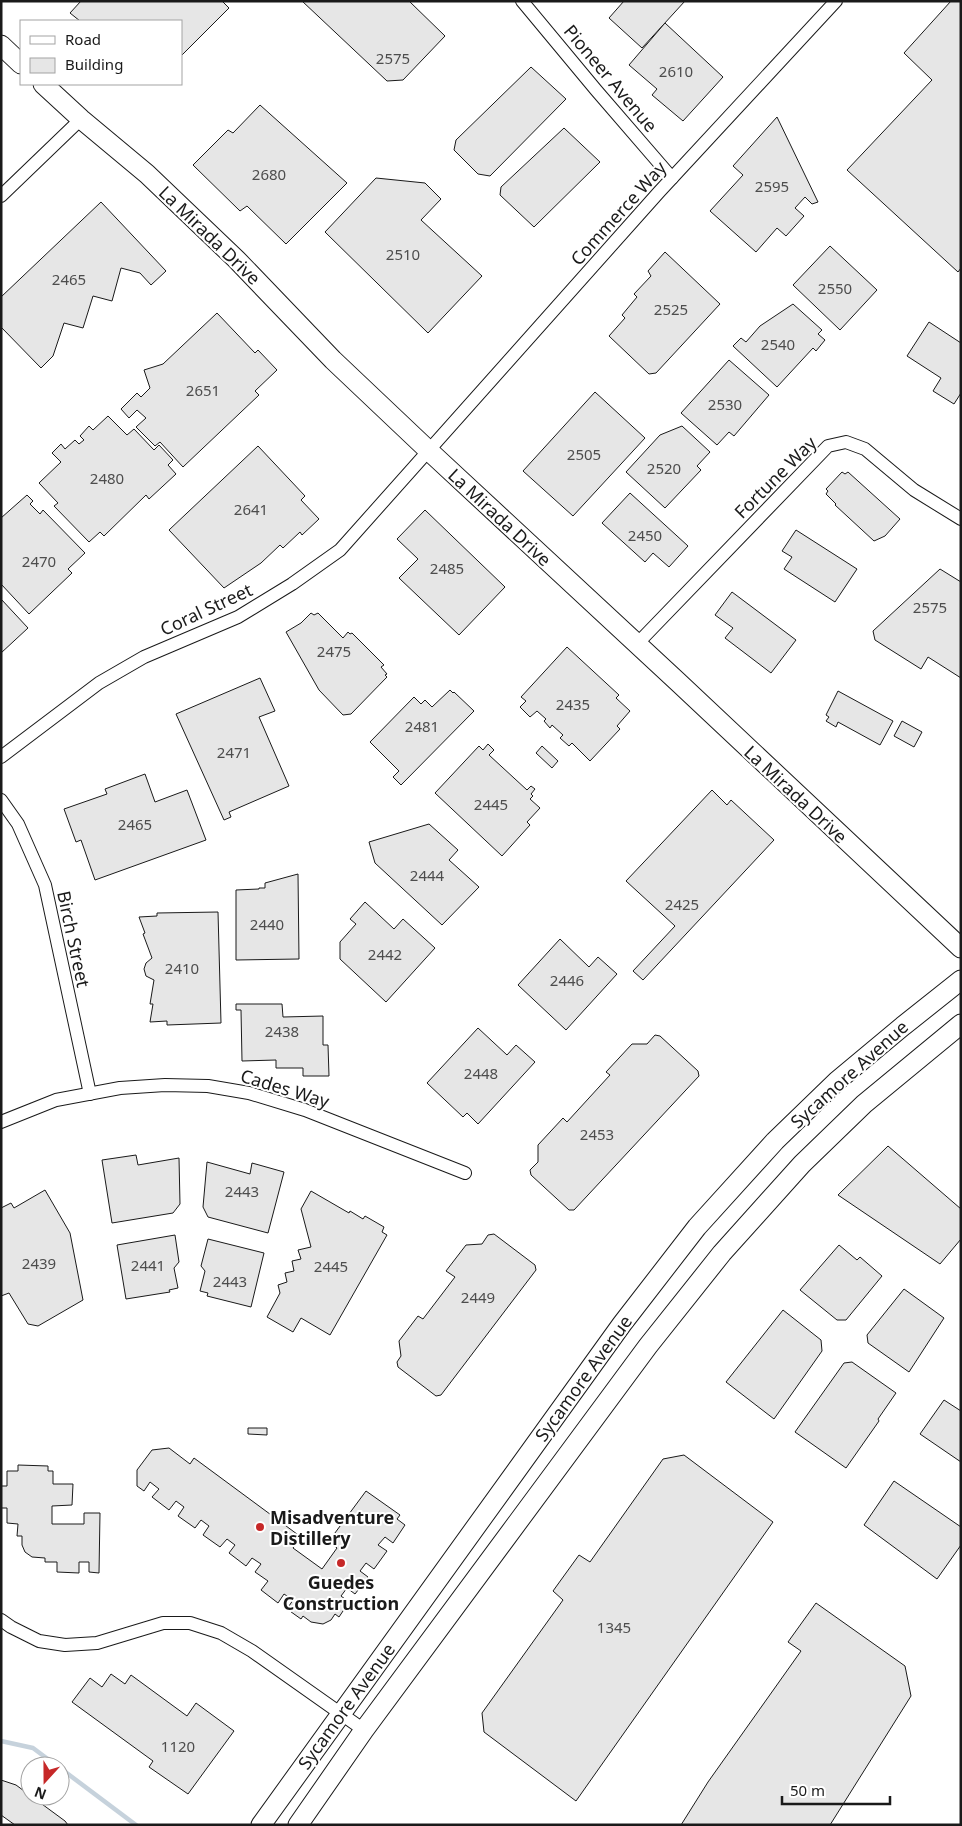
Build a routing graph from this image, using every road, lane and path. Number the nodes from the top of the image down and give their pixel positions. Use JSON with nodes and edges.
{"nodes":[{"id":1,"x":522,"y":1,"type":"edge"},
{"id":2,"x":836,"y":1,"type":"edge"},
{"id":3,"x":1,"y":45,"type":"edge"},
{"id":4,"x":20,"y":63,"type":"edge"},
{"id":5,"x":44,"y":85,"type":"edge"},
{"id":6,"x":81,"y":119,"type":"junction"},
{"id":7,"x":672,"y":178,"type":"junction"},
{"id":8,"x":1,"y":196,"type":"edge"},
{"id":9,"x":428,"y":450,"type":"junction"},
{"id":10,"x":961,"y":519,"type":"edge"},
{"id":11,"x":637,"y":644,"type":"junction"},
{"id":12,"x":1,"y":757,"type":"edge"},
{"id":13,"x":1,"y":800,"type":"edge"},
{"id":14,"x":961,"y":948,"type":"edge"},
{"id":15,"x":961,"y":980,"type":"edge"},
{"id":16,"x":961,"y":1024,"type":"edge"},
{"id":17,"x":90,"y":1094,"type":"junction"},
{"id":18,"x":1,"y":1122,"type":"edge"},
{"id":19,"x":465,"y":1173,"type":"dead end"},
{"id":20,"x":1,"y":1620,"type":"edge"},
{"id":21,"x":340,"y":1714,"type":"junction"},
{"id":22,"x":364,"y":1730,"type":"junction"},
{"id":23,"x":262,"y":1825,"type":"edge"},
{"id":24,"x":298,"y":1825,"type":"edge"}],
"edges":[{"from":1,"to":7,"type":"street","name":"Pioneer Avenue"},
{"from":2,"to":7,"type":"street","name":"Commerce Way"},
{"from":3,"to":4,"type":"main road"},
{"from":5,"to":6,"type":"main road","name":"La Mirada Drive"},
{"from":6,"to":8,"type":"street"},
{"from":6,"to":9,"type":"main road","name":"La Mirada Drive"},
{"from":7,"to":9,"type":"street","name":"Commerce Way"},
{"from":9,"to":11,"type":"main road","name":"La Mirada Drive"},
{"from":9,"to":12,"type":"street","name":"Coral Street"},
{"from":10,"to":11,"type":"street","name":"Fortune Way"},
{"from":11,"to":14,"type":"main road","name":"La Mirada Drive"},
{"from":13,"to":17,"type":"street","name":"Birch Street"},
{"from":15,"to":21,"type":"main road","name":"Sycamore Avenue"},
{"from":16,"to":22,"type":"main road","name":"Sycamore Avenue"},
{"from":17,"to":18,"type":"street","name":"Cades Way"},
{"from":17,"to":19,"type":"street","name":"Cades Way"},
{"from":20,"to":21,"type":"street"},
{"from":21,"to":22,"type":"street"},
{"from":21,"to":23,"type":"main road","name":"Sycamore Avenue"},
{"from":22,"to":24,"type":"main road","name":"Sycamore Avenue"}]}
